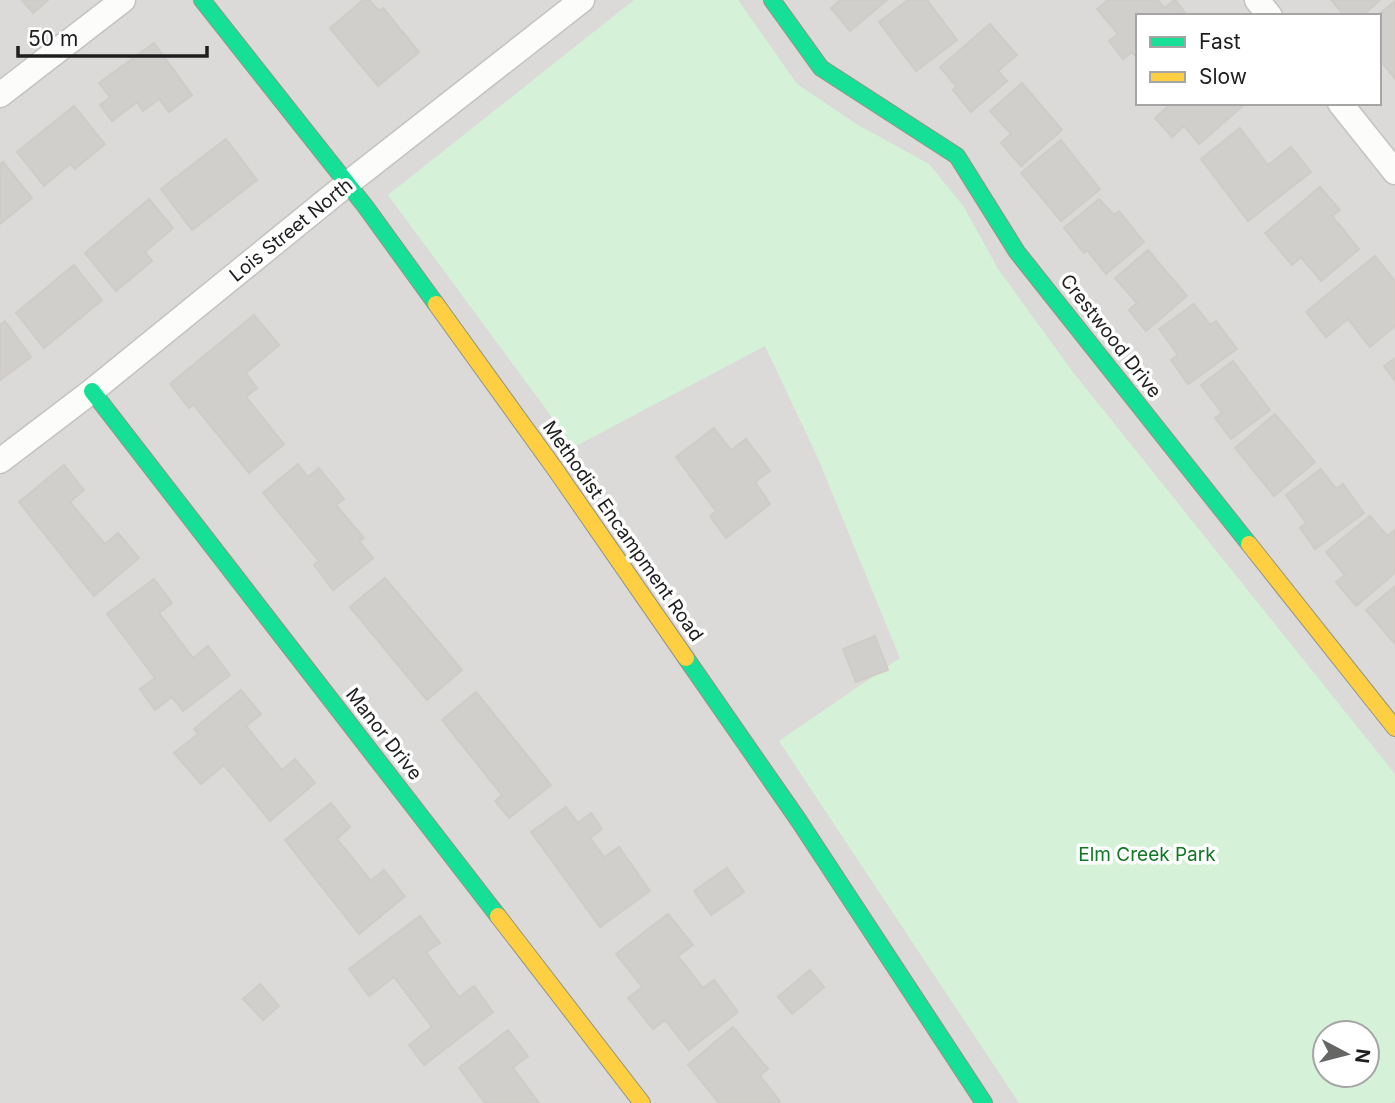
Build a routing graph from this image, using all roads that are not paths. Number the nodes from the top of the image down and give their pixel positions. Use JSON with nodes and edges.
{"nodes":[{"id":1,"x":123,"y":0,"type":"edge"},
{"id":2,"x":202,"y":0,"type":"edge"},
{"id":3,"x":582,"y":0,"type":"edge"},
{"id":4,"x":772,"y":0,"type":"edge"},
{"id":5,"x":1257,"y":0,"type":"edge"},
{"id":6,"x":1268,"y":14,"type":"edge"},
{"id":7,"x":0,"y":95,"type":"edge"},
{"id":8,"x":1342,"y":105,"type":"edge"},
{"id":9,"x":1395,"y":172,"type":"edge"},
{"id":10,"x":347,"y":184,"type":"junction"},
{"id":11,"x":92,"y":391,"type":"junction"},
{"id":12,"x":0,"y":461,"type":"edge"},
{"id":13,"x":1395,"y":728,"type":"edge"},
{"id":14,"x":642,"y":1103,"type":"edge"},
{"id":15,"x":984,"y":1103,"type":"edge"}],
"edges":[{"from":1,"to":7,"type":"street"},
{"from":2,"to":10,"type":"street","name":"Methodist Encampment Road"},
{"from":3,"to":10,"type":"street","name":"Lois Street North"},
{"from":4,"to":13,"type":"street","name":"Crestwood Drive"},
{"from":5,"to":6,"type":"street"},
{"from":8,"to":9,"type":"street"},
{"from":10,"to":11,"type":"street","name":"Lois Street North"},
{"from":10,"to":15,"type":"street","name":"Methodist Encampment Road"},
{"from":11,"to":12,"type":"street","name":"Lois Street North"},
{"from":11,"to":14,"type":"street","name":"Manor Drive"}]}
